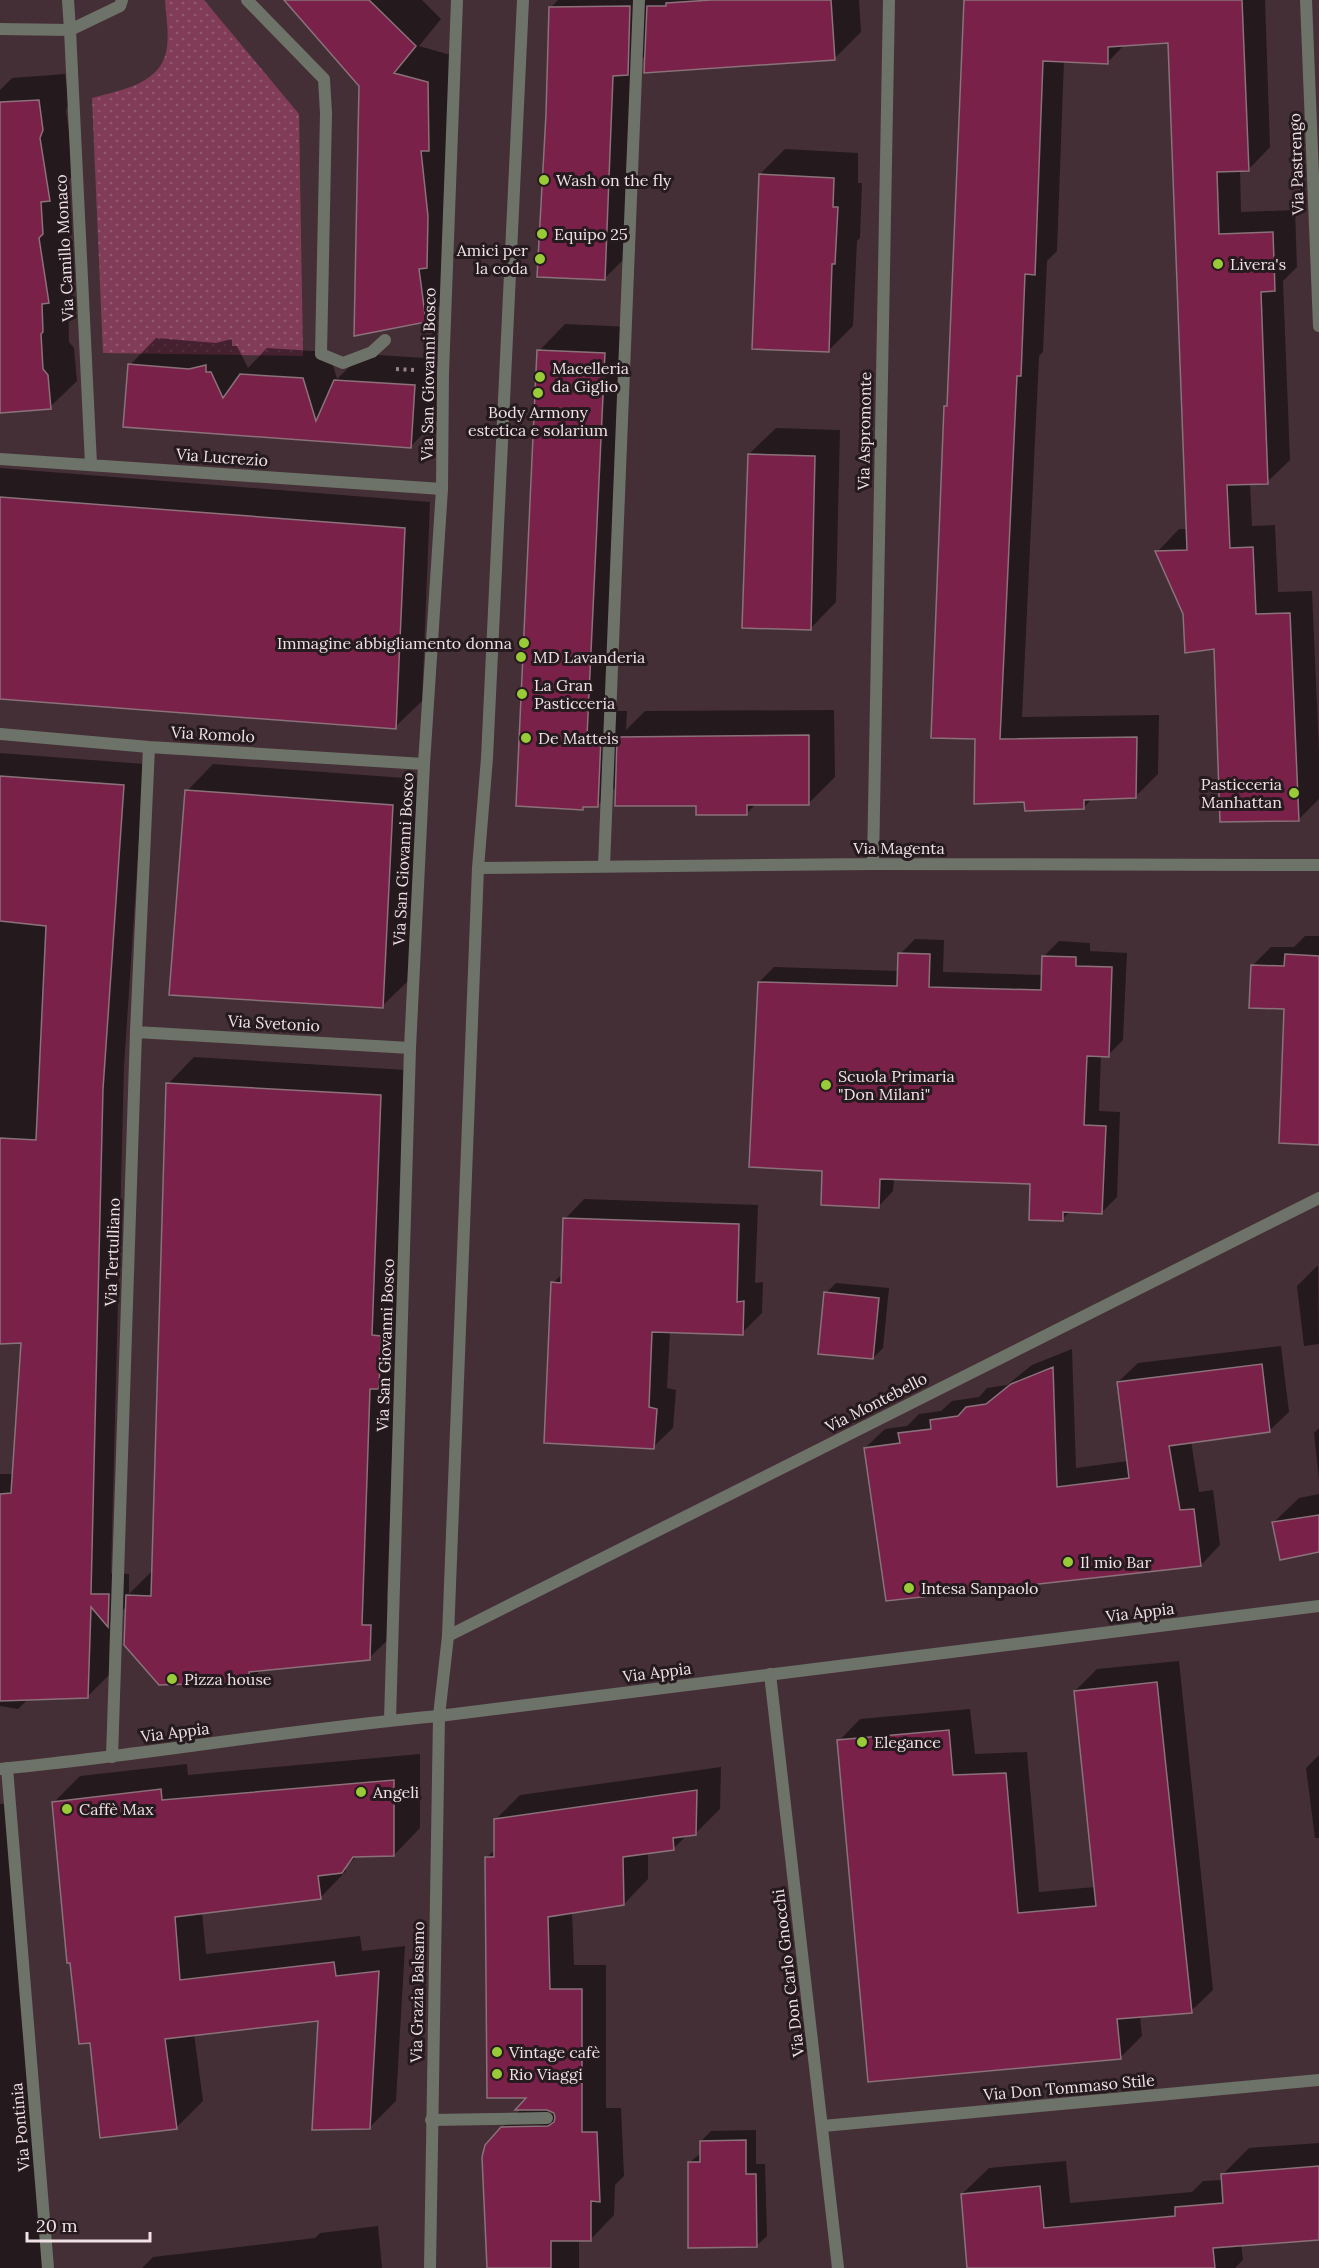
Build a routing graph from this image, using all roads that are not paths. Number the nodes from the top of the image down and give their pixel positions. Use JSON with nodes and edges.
{"nodes":[{"id":1,"x":68,"y":0,"type":"edge"},
{"id":2,"x":122,"y":0,"type":"edge"},
{"id":3,"x":248,"y":0,"type":"edge"},
{"id":4,"x":457,"y":0,"type":"edge"},
{"id":5,"x":523,"y":0,"type":"edge"},
{"id":6,"x":639,"y":0,"type":"edge"},
{"id":7,"x":889,"y":0,"type":"edge"},
{"id":8,"x":1306,"y":0,"type":"edge"},
{"id":9,"x":0,"y":29,"type":"edge"},
{"id":10,"x":70,"y":30,"type":"junction"},
{"id":11,"x":1319,"y":326,"type":"edge"},
{"id":12,"x":385,"y":340,"type":"dead end"},
{"id":13,"x":0,"y":459,"type":"edge"},
{"id":14,"x":91,"y":464,"type":"junction"},
{"id":15,"x":442,"y":489,"type":"junction"},
{"id":16,"x":0,"y":734,"type":"edge"},
{"id":17,"x":149,"y":747,"type":"junction"},
{"id":18,"x":424,"y":764,"type":"junction"},
{"id":19,"x":873,"y":864,"type":"junction"},
{"id":20,"x":1319,"y":865,"type":"edge"},
{"id":21,"x":604,"y":866,"type":"junction"},
{"id":22,"x":478,"y":868,"type":"junction"},
{"id":23,"x":136,"y":1032,"type":"junction"},
{"id":24,"x":410,"y":1048,"type":"junction"},
{"id":25,"x":1319,"y":1198,"type":"edge"},
{"id":26,"x":1319,"y":1606,"type":"edge"},
{"id":27,"x":448,"y":1636,"type":"junction"},
{"id":28,"x":771,"y":1674,"type":"junction"},
{"id":29,"x":439,"y":1716,"type":"junction"},
{"id":30,"x":390,"y":1720,"type":"junction"},
{"id":31,"x":112,"y":1757,"type":"junction"},
{"id":32,"x":4,"y":1769,"type":"edge"},
{"id":33,"x":1319,"y":2080,"type":"edge"},
{"id":34,"x":547,"y":2118,"type":"dead end"},
{"id":35,"x":431,"y":2120,"type":"junction"},
{"id":36,"x":823,"y":2126,"type":"junction"},
{"id":37,"x":48,"y":2268,"type":"edge"},
{"id":38,"x":430,"y":2268,"type":"edge"},
{"id":39,"x":838,"y":2268,"type":"edge"}],
"edges":[{"from":1,"to":10,"type":"street","name":"Via Camillo Monaco"},
{"from":2,"to":10,"type":"street"},
{"from":3,"to":12,"type":"street"},
{"from":4,"to":15,"type":"street","name":"Via San Giovanni Bosco"},
{"from":5,"to":22,"type":"street"},
{"from":6,"to":21,"type":"street"},
{"from":7,"to":19,"type":"street","name":"Via Aspromonte"},
{"from":8,"to":11,"type":"street","name":"Via Pastrengo"},
{"from":9,"to":10,"type":"street"},
{"from":10,"to":14,"type":"street","name":"Via Camillo Monaco"},
{"from":13,"to":14,"type":"street","name":"Via Lucrezio"},
{"from":14,"to":15,"type":"street","name":"Via Lucrezio"},
{"from":15,"to":18,"type":"street","name":"Via San Giovanni Bosco"},
{"from":16,"to":17,"type":"street","name":"Via Romolo"},
{"from":17,"to":18,"type":"street","name":"Via Romolo"},
{"from":17,"to":23,"type":"street","name":"Via Tertulliano"},
{"from":18,"to":24,"type":"street","name":"Via San Giovanni Bosco"},
{"from":19,"to":20,"type":"street","name":"Via Magenta"},
{"from":19,"to":21,"type":"street","name":"Via Magenta"},
{"from":21,"to":22,"type":"street","name":"Via Magenta"},
{"from":22,"to":27,"type":"street"},
{"from":23,"to":24,"type":"street","name":"Via Svetonio"},
{"from":23,"to":31,"type":"street","name":"Via Tertulliano"},
{"from":24,"to":30,"type":"street","name":"Via San Giovanni Bosco"},
{"from":25,"to":27,"type":"street","name":"Via Montebello"},
{"from":26,"to":28,"type":"street","name":"Via Appia"},
{"from":27,"to":29,"type":"street"},
{"from":28,"to":29,"type":"street","name":"Via Appia"},
{"from":28,"to":36,"type":"street","name":"Via Don Carlo Gnocchi"},
{"from":29,"to":30,"type":"street","name":"Via Appia"},
{"from":29,"to":35,"type":"street","name":"Via Grazia Balsamo"},
{"from":30,"to":31,"type":"street","name":"Via Appia"},
{"from":31,"to":32,"type":"street","name":"Via Appia"},
{"from":32,"to":37,"type":"street","name":"Via Pontinia"},
{"from":33,"to":36,"type":"street","name":"Via Don Tommaso Stile"},
{"from":34,"to":35,"type":"street"},
{"from":35,"to":38,"type":"street","name":"Via Grazia Balsamo"},
{"from":36,"to":39,"type":"street","name":"Via Don Carlo Gnocchi"}]}
